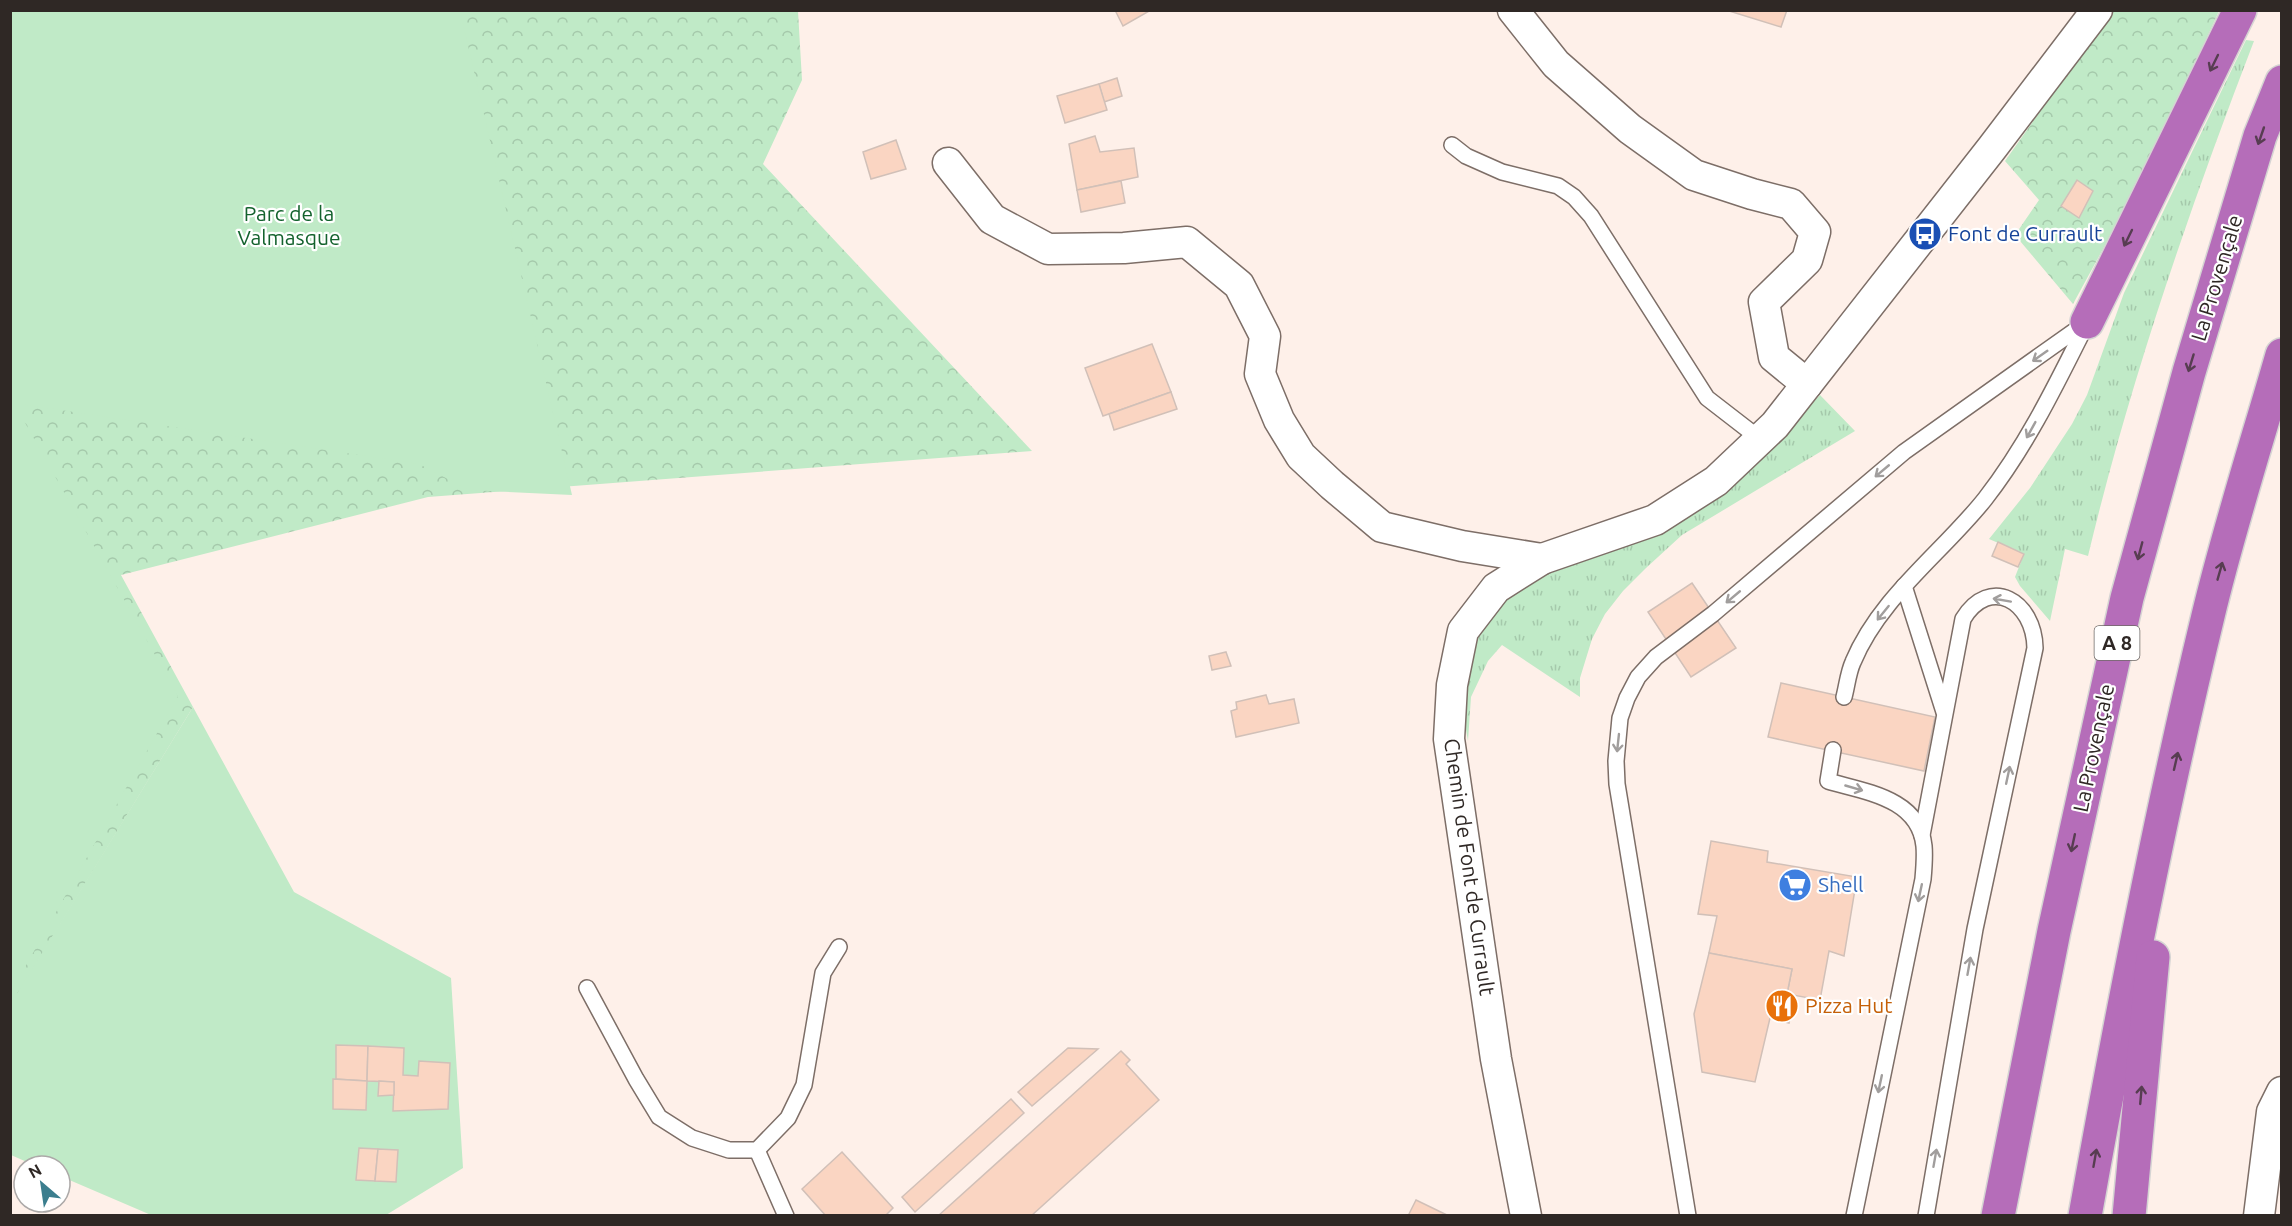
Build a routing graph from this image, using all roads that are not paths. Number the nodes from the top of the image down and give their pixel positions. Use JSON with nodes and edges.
{"nodes":[{"id":1,"x":1513,"y":10,"type":"edge"},
{"id":2,"x":2097,"y":10,"type":"edge"},
{"id":3,"x":2240,"y":10,"type":"edge"},
{"id":4,"x":2282,"y":82,"type":"edge"},
{"id":5,"x":1452,"y":145,"type":"dead end"},
{"id":6,"x":948,"y":163,"type":"dead end"},
{"id":7,"x":2088,"y":322,"type":"junction"},
{"id":8,"x":2282,"y":355,"type":"edge"},
{"id":9,"x":1807,"y":384,"type":"junction"},
{"id":10,"x":1761,"y":439,"type":"junction"},
{"id":11,"x":1542,"y":559,"type":"junction"},
{"id":12,"x":1904,"y":586,"type":"junction"},
{"id":13,"x":1844,"y":697,"type":"dead end"},
{"id":14,"x":1944,"y":715,"type":"junction"},
{"id":15,"x":1833,"y":750,"type":"dead end"},
{"id":16,"x":2166,"y":803,"type":"junction"},
{"id":17,"x":1922,"y":835,"type":"junction"},
{"id":18,"x":839,"y":947,"type":"dead end"},
{"id":19,"x":587,"y":988,"type":"dead end"},
{"id":20,"x":2282,"y":1092,"type":"edge"},
{"id":21,"x":757,"y":1150,"type":"junction"},
{"id":22,"x":786,"y":1215,"type":"edge"},
{"id":23,"x":1526,"y":1215,"type":"edge"},
{"id":24,"x":1688,"y":1215,"type":"edge"},
{"id":25,"x":1854,"y":1215,"type":"edge"},
{"id":26,"x":1926,"y":1215,"type":"edge"},
{"id":27,"x":1998,"y":1215,"type":"edge"},
{"id":28,"x":2085,"y":1215,"type":"edge"},
{"id":29,"x":2128,"y":1215,"type":"edge"},
{"id":30,"x":2259,"y":1215,"type":"edge"}],
"edges":[{"from":1,"to":9,"type":"street"},
{"from":2,"to":9,"type":"street","name":"Chemin de Font de Currault"},
{"from":3,"to":7,"type":"highway","one_way":true},
{"from":4,"to":27,"type":"highway","name":"La Provençale","number":"A 8","one_way":true},
{"from":5,"to":10,"type":"lane"},
{"from":6,"to":11,"type":"street"},
{"from":7,"to":12,"type":"lane","one_way":true},
{"from":7,"to":24,"type":"lane","one_way":true},
{"from":16,"to":8,"type":"highway","one_way":true},
{"from":9,"to":10,"type":"street","name":"Chemin de Font de Currault"},
{"from":10,"to":11,"type":"street","name":"Chemin de Font de Currault"},
{"from":11,"to":23,"type":"street","name":"Chemin de Font de Currault"},
{"from":12,"to":13,"type":"lane","one_way":true},
{"from":12,"to":14,"type":"lane"},
{"from":14,"to":17,"type":"lane"},
{"from":26,"to":14,"type":"lane","one_way":true},
{"from":15,"to":17,"type":"lane","one_way":true},
{"from":28,"to":16,"type":"highway","one_way":true},
{"from":29,"to":16,"type":"highway","one_way":true},
{"from":17,"to":25,"type":"lane","one_way":true},
{"from":18,"to":21,"type":"lane"},
{"from":19,"to":21,"type":"lane"},
{"from":20,"to":30,"type":"street"},
{"from":21,"to":22,"type":"lane"}]}
